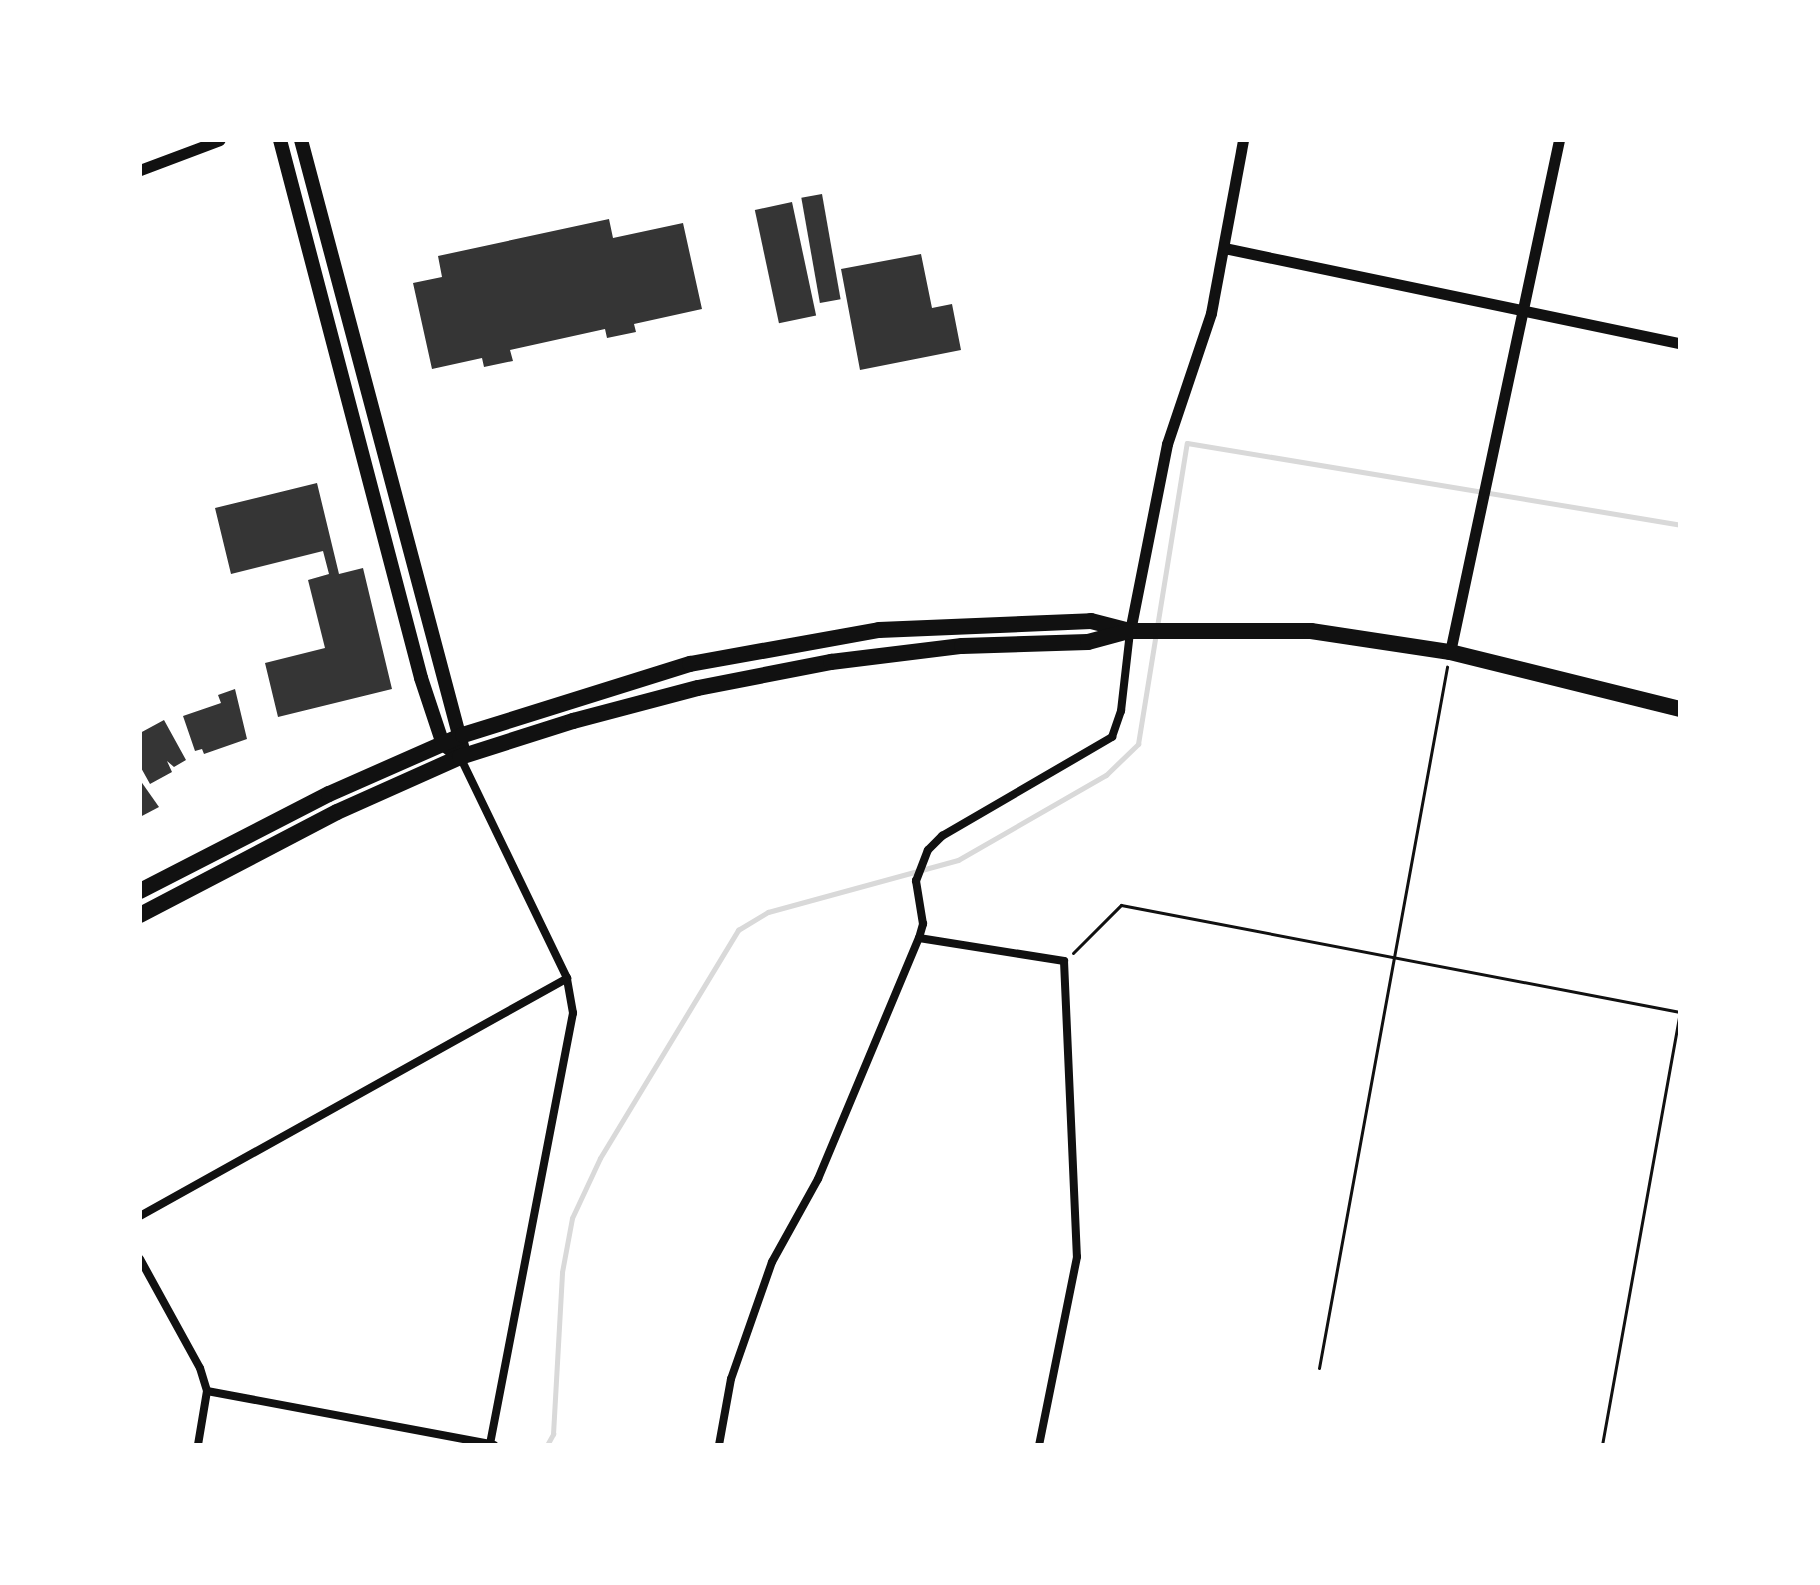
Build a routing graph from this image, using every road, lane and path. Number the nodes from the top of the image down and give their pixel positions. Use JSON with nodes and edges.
{"nodes":[{"id":1,"x":220,"y":140,"type":"edge"},
{"id":2,"x":280,"y":140,"type":"edge"},
{"id":3,"x":301,"y":140,"type":"edge"},
{"id":4,"x":1243,"y":140,"type":"edge"},
{"id":5,"x":1559,"y":140,"type":"edge"},
{"id":6,"x":140,"y":170,"type":"edge"},
{"id":7,"x":1224,"y":248,"type":"junction"},
{"id":8,"x":1524,"y":310,"type":"junction"},
{"id":9,"x":1680,"y":343,"type":"edge"},
{"id":10,"x":1130,"y":631,"type":"junction"},
{"id":11,"x":1450,"y":652,"type":"junction"},
{"id":12,"x":1680,"y":709,"type":"edge"},
{"id":13,"x":463,"y":735,"type":"junction"},
{"id":14,"x":443,"y":744,"type":"junction"},
{"id":15,"x":460,"y":757,"type":"junction"},
{"id":16,"x":140,"y":891,"type":"edge"},
{"id":17,"x":140,"y":915,"type":"edge"},
{"id":18,"x":919,"y":938,"type":"junction"},
{"id":19,"x":1397,"y":957,"type":"junction"},
{"id":20,"x":1064,"y":961,"type":"junction"},
{"id":21,"x":567,"y":978,"type":"junction"},
{"id":22,"x":1680,"y":1011,"type":"edge"},
{"id":23,"x":140,"y":1216,"type":"edge"},
{"id":24,"x":140,"y":1259,"type":"edge"},
{"id":25,"x":1319,"y":1368,"type":"dead end"},
{"id":26,"x":207,"y":1391,"type":"junction"},
{"id":27,"x":198,"y":1445,"type":"edge"},
{"id":28,"x":492,"y":1445,"type":"edge"},
{"id":29,"x":719,"y":1445,"type":"edge"},
{"id":30,"x":1039,"y":1445,"type":"edge"},
{"id":31,"x":1602,"y":1445,"type":"edge"}],
"edges":[{"from":1,"to":6,"type":"street"},
{"from":2,"to":14,"type":"main road"},
{"from":3,"to":13,"type":"main road"},
{"from":4,"to":7,"type":"street"},
{"from":5,"to":8,"type":"street"},
{"from":7,"to":8,"type":"street"},
{"from":7,"to":10,"type":"street"},
{"from":8,"to":9,"type":"street"},
{"from":8,"to":11,"type":"street"},
{"from":10,"to":11,"type":"highway"},
{"from":10,"to":13,"type":"highway"},
{"from":10,"to":15,"type":"highway"},
{"from":10,"to":18,"type":"street"},
{"from":11,"to":12,"type":"highway"},
{"from":11,"to":19,"type":"path"},
{"from":13,"to":14,"type":"highway"},
{"from":13,"to":15,"type":"main road"},
{"from":14,"to":15,"type":"main road"},
{"from":14,"to":16,"type":"highway"},
{"from":15,"to":17,"type":"highway"},
{"from":15,"to":21,"type":"street"},
{"from":18,"to":20,"type":"street"},
{"from":18,"to":29,"type":"street"},
{"from":19,"to":20,"type":"path"},
{"from":19,"to":22,"type":"path"},
{"from":19,"to":25,"type":"path"},
{"from":20,"to":30,"type":"street"},
{"from":21,"to":23,"type":"street"},
{"from":21,"to":28,"type":"street"},
{"from":22,"to":31,"type":"path"},
{"from":24,"to":26,"type":"street"},
{"from":26,"to":27,"type":"street"},
{"from":26,"to":28,"type":"street"}]}
